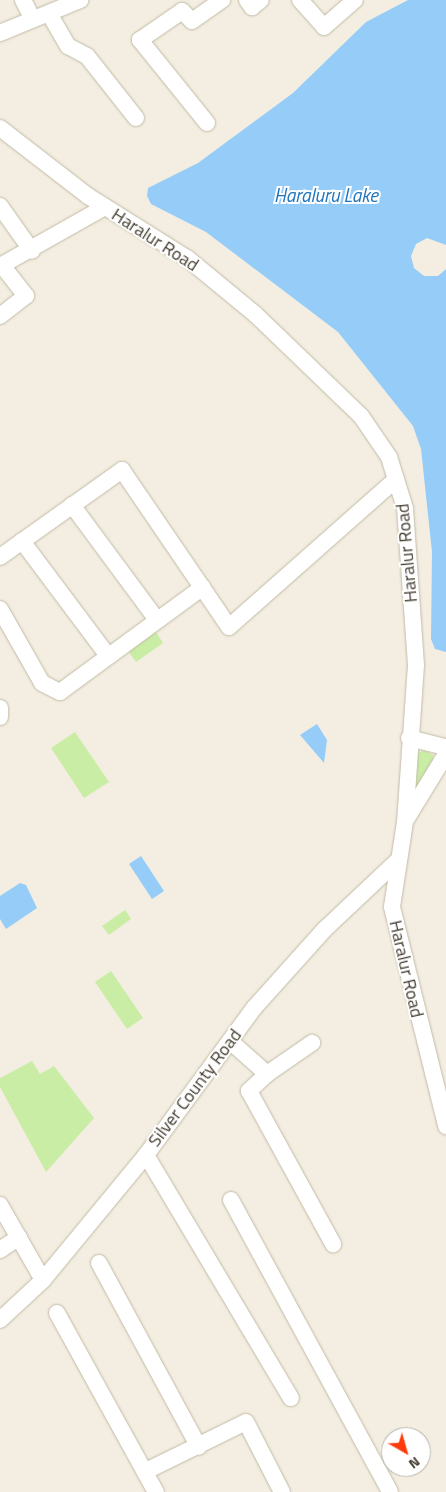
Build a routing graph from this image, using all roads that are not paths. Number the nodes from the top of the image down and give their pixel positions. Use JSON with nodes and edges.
{"nodes":[{"id":1,"x":23,"y":0,"type":"edge"},
{"id":2,"x":80,"y":0,"type":"edge"},
{"id":3,"x":222,"y":0,"type":"edge"},
{"id":4,"x":247,"y":0,"type":"edge"},
{"id":5,"x":261,"y":0,"type":"edge"},
{"id":6,"x":300,"y":0,"type":"edge"},
{"id":7,"x":355,"y":0,"type":"edge"},
{"id":8,"x":50,"y":16,"type":"junction"},
{"id":9,"x":32,"y":18,"type":"junction"},
{"id":10,"x":0,"y":34,"type":"edge"},
{"id":11,"x":136,"y":118,"type":"dead end"},
{"id":12,"x":207,"y":123,"type":"dead end"},
{"id":13,"x":0,"y":128,"type":"edge"},
{"id":14,"x":0,"y":206,"type":"edge"},
{"id":15,"x":105,"y":207,"type":"junction"},
{"id":16,"x":32,"y":251,"type":"junction"},
{"id":17,"x":1,"y":265,"type":"edge"},
{"id":18,"x":0,"y":316,"type":"edge"},
{"id":19,"x":396,"y":479,"type":"junction"},
{"id":20,"x":72,"y":505,"type":"junction"},
{"id":21,"x":22,"y":541,"type":"junction"},
{"id":22,"x":0,"y":557,"type":"edge"},
{"id":23,"x":203,"y":586,"type":"junction"},
{"id":24,"x":0,"y":609,"type":"edge"},
{"id":25,"x":157,"y":620,"type":"junction"},
{"id":26,"x":108,"y":656,"type":"junction"},
{"id":27,"x":0,"y":708,"type":"edge"},
{"id":28,"x":0,"y":717,"type":"edge"},
{"id":29,"x":409,"y":738,"type":"junction"},
{"id":30,"x":446,"y":747,"type":"edge"},
{"id":31,"x":446,"y":754,"type":"edge"},
{"id":32,"x":405,"y":822,"type":"junction"},
{"id":33,"x":396,"y":862,"type":"junction"},
{"id":34,"x":230,"y":1041,"type":"junction"},
{"id":35,"x":312,"y":1043,"type":"dead end"},
{"id":36,"x":267,"y":1074,"type":"junction"},
{"id":37,"x":446,"y":1126,"type":"edge"},
{"id":38,"x":146,"y":1155,"type":"junction"},
{"id":39,"x":231,"y":1200,"type":"dead end"},
{"id":40,"x":0,"y":1205,"type":"edge"},
{"id":41,"x":19,"y":1237,"type":"junction"},
{"id":42,"x":332,"y":1244,"type":"dead end"},
{"id":43,"x":0,"y":1250,"type":"edge"},
{"id":44,"x":99,"y":1263,"type":"dead end"},
{"id":45,"x":44,"y":1280,"type":"junction"},
{"id":46,"x":57,"y":1313,"type":"dead end"},
{"id":47,"x":0,"y":1320,"type":"edge"},
{"id":48,"x":292,"y":1398,"type":"dead end"},
{"id":49,"x":199,"y":1447,"type":"junction"},
{"id":50,"x":146,"y":1471,"type":"junction"},
{"id":51,"x":156,"y":1492,"type":"edge"},
{"id":52,"x":282,"y":1492,"type":"edge"},
{"id":53,"x":390,"y":1492,"type":"edge"}],
"edges":[{"from":1,"to":9,"type":"street"},
{"from":2,"to":8,"type":"street"},
{"from":3,"to":12,"type":"street"},
{"from":4,"to":5,"type":"street"},
{"from":6,"to":7,"type":"street"},
{"from":8,"to":9,"type":"street"},
{"from":8,"to":11,"type":"street"},
{"from":9,"to":10,"type":"street"},
{"from":13,"to":15,"type":"street","name":"Haralur Road"},
{"from":14,"to":16,"type":"street"},
{"from":15,"to":16,"type":"street"},
{"from":15,"to":19,"type":"street","name":"Haralur Road"},
{"from":16,"to":17,"type":"street"},
{"from":17,"to":18,"type":"street"},
{"from":19,"to":23,"type":"street"},
{"from":19,"to":29,"type":"street","name":"Haralur Road"},
{"from":20,"to":21,"type":"street"},
{"from":20,"to":23,"type":"street"},
{"from":20,"to":25,"type":"street"},
{"from":21,"to":22,"type":"street"},
{"from":21,"to":26,"type":"street"},
{"from":23,"to":25,"type":"street"},
{"from":24,"to":26,"type":"street"},
{"from":25,"to":26,"type":"street"},
{"from":27,"to":28,"type":"street"},
{"from":29,"to":30,"type":"street"},
{"from":29,"to":32,"type":"street","name":"Haralur Road"},
{"from":31,"to":32,"type":"street"},
{"from":32,"to":33,"type":"street","name":"Haralur Road"},
{"from":33,"to":34,"type":"street","name":"Silver County Road"},
{"from":33,"to":37,"type":"street","name":"Haralur Road"},
{"from":34,"to":36,"type":"street"},
{"from":34,"to":38,"type":"street","name":"Silver County Road"},
{"from":35,"to":36,"type":"street"},
{"from":36,"to":42,"type":"street"},
{"from":38,"to":45,"type":"street","name":"Silver County Road"},
{"from":38,"to":48,"type":"street"},
{"from":39,"to":53,"type":"street"},
{"from":40,"to":41,"type":"street"},
{"from":41,"to":43,"type":"street"},
{"from":41,"to":45,"type":"street"},
{"from":44,"to":49,"type":"street"},
{"from":45,"to":47,"type":"street","name":"Silver County Road"},
{"from":46,"to":50,"type":"street"},
{"from":49,"to":50,"type":"street"},
{"from":49,"to":52,"type":"street"},
{"from":50,"to":51,"type":"street"}]}
